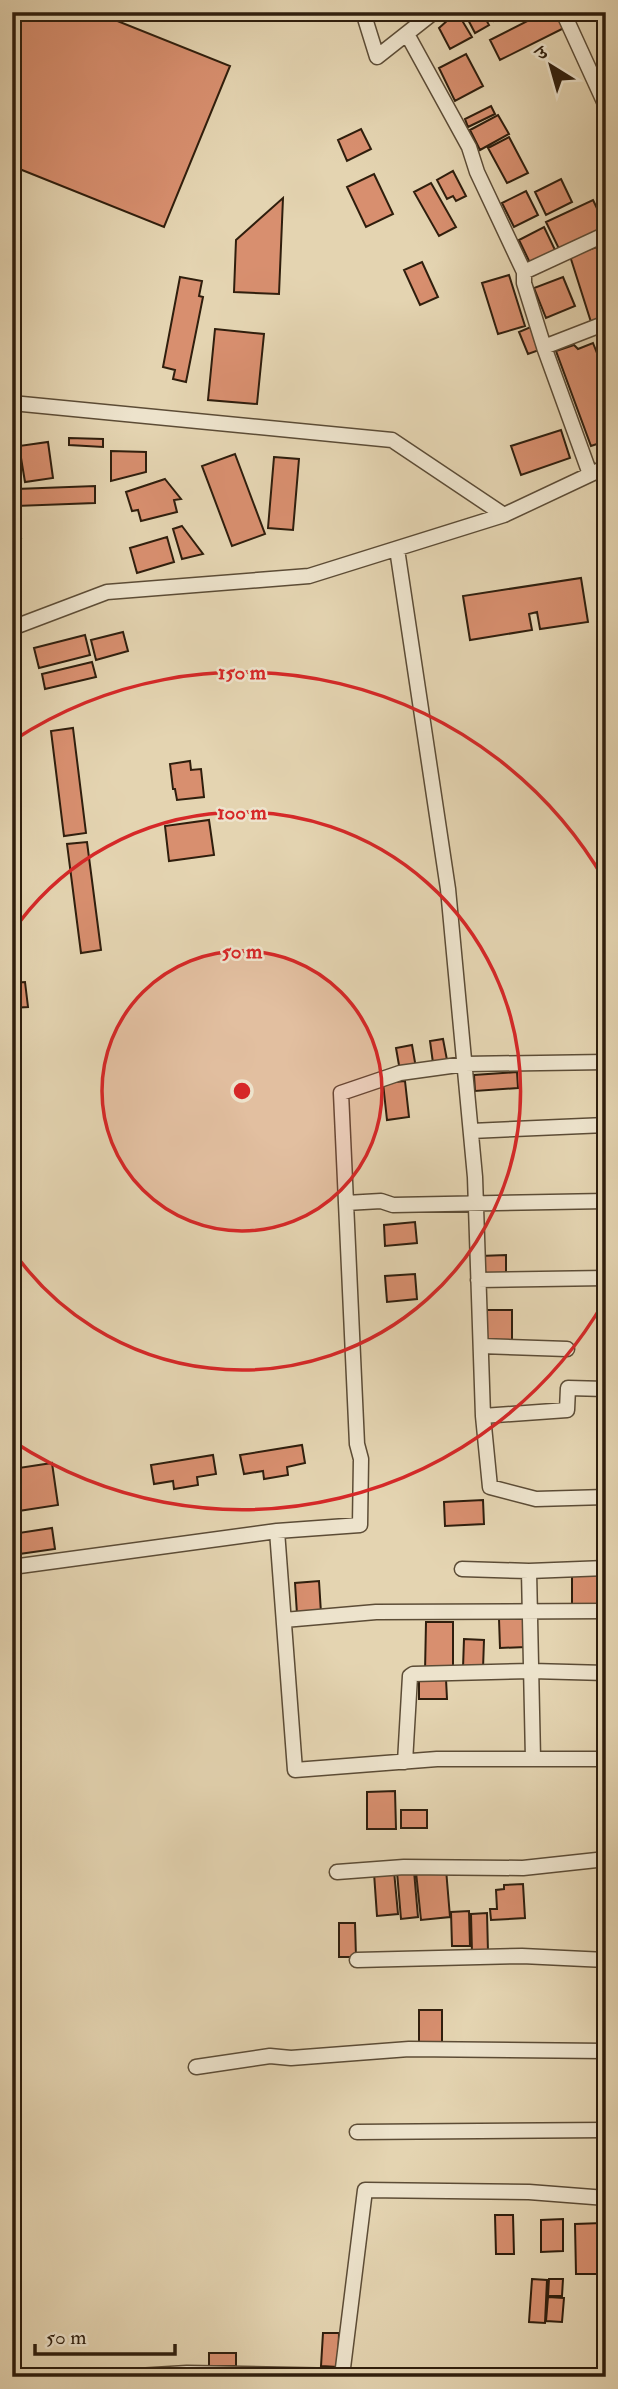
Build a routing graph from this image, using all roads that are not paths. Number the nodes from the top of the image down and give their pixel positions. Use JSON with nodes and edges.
{"nodes":[{"id":1,"x":363,"y":12,"type":"edge"},
{"id":2,"x":434,"y":12,"type":"edge"},
{"id":3,"x":563,"y":12,"type":"edge"},
{"id":4,"x":407,"y":34,"type":"junction"},
{"id":5,"x":606,"y":106,"type":"edge"},
{"id":6,"x":606,"y":234,"type":"edge"},
{"id":7,"x":524,"y":272,"type":"junction"},
{"id":8,"x":606,"y":323,"type":"edge"},
{"id":9,"x":544,"y":347,"type":"junction"},
{"id":10,"x":12,"y":402,"type":"edge"},
{"id":11,"x":606,"y":467,"type":"edge"},
{"id":12,"x":590,"y":474,"type":"junction"},
{"id":13,"x":505,"y":515,"type":"junction"},
{"id":14,"x":397,"y":549,"type":"junction"},
{"id":15,"x":12,"y":628,"type":"edge"},
{"id":16,"x":606,"y":1062,"type":"edge"},
{"id":17,"x":465,"y":1063,"type":"junction"},
{"id":18,"x":606,"y":1125,"type":"edge"},
{"id":19,"x":471,"y":1131,"type":"junction"},
{"id":20,"x":606,"y":1201,"type":"edge"},
{"id":21,"x":346,"y":1203,"type":"junction"},
{"id":22,"x":476,"y":1205,"type":"junction"},
{"id":23,"x":606,"y":1278,"type":"edge"},
{"id":24,"x":478,"y":1280,"type":"junction"},
{"id":25,"x":481,"y":1346,"type":"junction"},
{"id":26,"x":567,"y":1349,"type":"dead end"},
{"id":27,"x":606,"y":1389,"type":"edge"},
{"id":28,"x":483,"y":1416,"type":"junction"},
{"id":29,"x":606,"y":1497,"type":"edge"},
{"id":30,"x":277,"y":1531,"type":"junction"},
{"id":31,"x":12,"y":1567,"type":"edge"},
{"id":32,"x":606,"y":1568,"type":"edge"},
{"id":33,"x":462,"y":1569,"type":"dead end"},
{"id":34,"x":529,"y":1571,"type":"junction"},
{"id":35,"x":606,"y":1611,"type":"edge"},
{"id":36,"x":531,"y":1612,"type":"junction"},
{"id":37,"x":284,"y":1620,"type":"junction"},
{"id":38,"x":532,"y":1671,"type":"junction"},
{"id":39,"x":606,"y":1673,"type":"edge"},
{"id":40,"x":533,"y":1759,"type":"junction"},
{"id":41,"x":606,"y":1759,"type":"edge"},
{"id":42,"x":405,"y":1762,"type":"junction"},
{"id":43,"x":606,"y":1859,"type":"edge"},
{"id":44,"x":337,"y":1872,"type":"dead end"},
{"id":45,"x":357,"y":1960,"type":"dead end"},
{"id":46,"x":606,"y":1960,"type":"edge"},
{"id":47,"x":606,"y":2051,"type":"edge"},
{"id":48,"x":196,"y":2067,"type":"dead end"},
{"id":49,"x":606,"y":2130,"type":"edge"},
{"id":50,"x":357,"y":2132,"type":"dead end"},
{"id":51,"x":606,"y":2198,"type":"edge"},
{"id":52,"x":342,"y":2376,"type":"edge"},
{"id":53,"x":55,"y":2377,"type":"edge"},
{"id":54,"x":77,"y":2377,"type":"edge"},
{"id":55,"x":121,"y":2377,"type":"edge"},
{"id":56,"x":365,"y":2377,"type":"edge"}],
"edges":[{"from":1,"to":4,"type":"street"},
{"from":2,"to":4,"type":"street"},
{"from":3,"to":5,"type":"street"},
{"from":4,"to":7,"type":"street"},
{"from":6,"to":7,"type":"street"},
{"from":7,"to":9,"type":"street"},
{"from":8,"to":9,"type":"street"},
{"from":9,"to":12,"type":"street"},
{"from":10,"to":13,"type":"street"},
{"from":11,"to":12,"type":"street"},
{"from":12,"to":13,"type":"street"},
{"from":13,"to":14,"type":"street"},
{"from":14,"to":15,"type":"street"},
{"from":14,"to":17,"type":"street"},
{"from":16,"to":17,"type":"street"},
{"from":17,"to":19,"type":"street"},
{"from":17,"to":21,"type":"street"},
{"from":18,"to":19,"type":"street"},
{"from":19,"to":22,"type":"street"},
{"from":20,"to":22,"type":"street"},
{"from":21,"to":22,"type":"street"},
{"from":21,"to":30,"type":"street"},
{"from":22,"to":24,"type":"street"},
{"from":23,"to":24,"type":"street"},
{"from":24,"to":25,"type":"street"},
{"from":25,"to":26,"type":"street"},
{"from":25,"to":28,"type":"street"},
{"from":27,"to":28,"type":"street"},
{"from":28,"to":29,"type":"street"},
{"from":30,"to":31,"type":"street"},
{"from":30,"to":37,"type":"street"},
{"from":32,"to":34,"type":"street"},
{"from":33,"to":34,"type":"street"},
{"from":34,"to":36,"type":"street"},
{"from":35,"to":36,"type":"street"},
{"from":36,"to":37,"type":"street"},
{"from":36,"to":38,"type":"street"},
{"from":37,"to":42,"type":"street"},
{"from":38,"to":39,"type":"street"},
{"from":38,"to":40,"type":"street"},
{"from":38,"to":42,"type":"street"},
{"from":40,"to":41,"type":"street"},
{"from":40,"to":42,"type":"street"},
{"from":43,"to":44,"type":"street"},
{"from":45,"to":46,"type":"street"},
{"from":47,"to":48,"type":"street"},
{"from":49,"to":50,"type":"street"},
{"from":51,"to":52,"type":"street"},
{"from":52,"to":55,"type":"street"},
{"from":52,"to":56,"type":"street"},
{"from":53,"to":54,"type":"street"}]}
